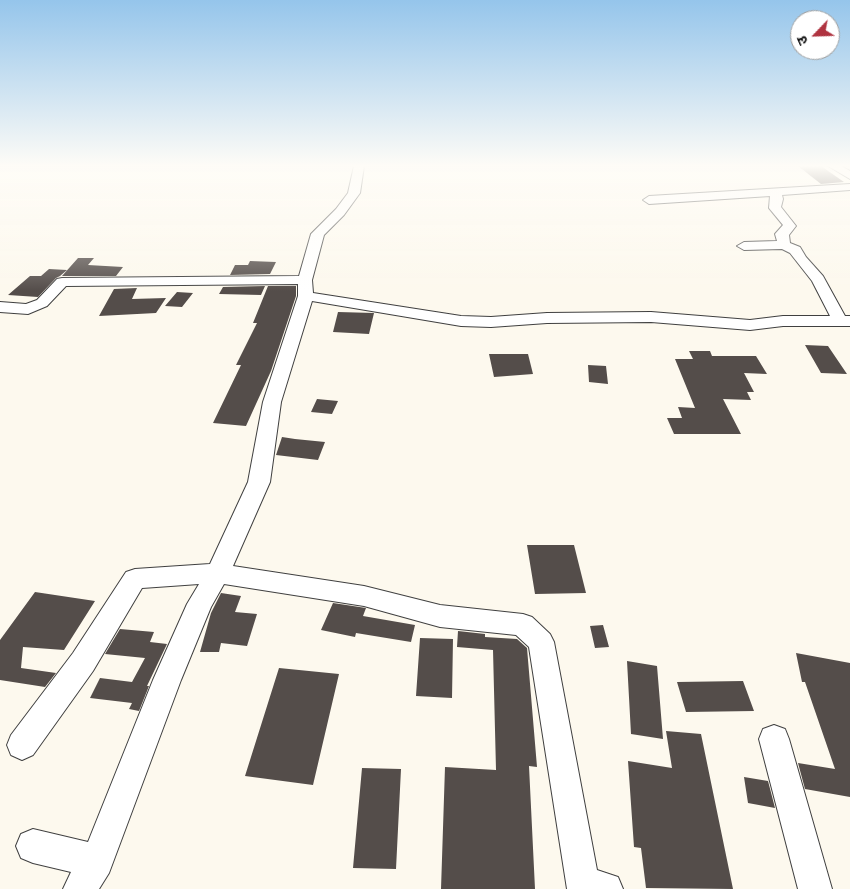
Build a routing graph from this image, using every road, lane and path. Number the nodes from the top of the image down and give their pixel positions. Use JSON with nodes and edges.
{"nodes":[{"id":1,"x":343,"y":207,"type":"edge"},
{"id":2,"x":775,"y":207,"type":"edge"},
{"id":3,"x":744,"y":246,"type":"dead end"},
{"id":4,"x":784,"y":246,"type":"junction"},
{"id":5,"x":305,"y":288,"type":"junction"},
{"id":6,"x":0,"y":308,"type":"edge"},
{"id":7,"x":845,"y":321,"type":"edge"},
{"id":8,"x":218,"y":573,"type":"junction"},
{"id":9,"x":774,"y":739,"type":"dead end"},
{"id":10,"x":22,"y":745,"type":"dead end"},
{"id":11,"x":33,"y":846,"type":"dead end"},
{"id":12,"x":97,"y":861,"type":"junction"},
{"id":13,"x":80,"y":889,"type":"edge"},
{"id":14,"x":606,"y":889,"type":"edge"},
{"id":15,"x":815,"y":889,"type":"edge"}],
"edges":[{"from":1,"to":5,"type":"street"},
{"from":2,"to":4,"type":"street"},
{"from":3,"to":4,"type":"street"},
{"from":4,"to":7,"type":"street"},
{"from":5,"to":6,"type":"street"},
{"from":5,"to":7,"type":"street"},
{"from":5,"to":8,"type":"street"},
{"from":8,"to":10,"type":"street"},
{"from":8,"to":12,"type":"street"},
{"from":8,"to":14,"type":"street"},
{"from":9,"to":15,"type":"street"},
{"from":11,"to":12,"type":"street"},
{"from":12,"to":13,"type":"street"}]}
